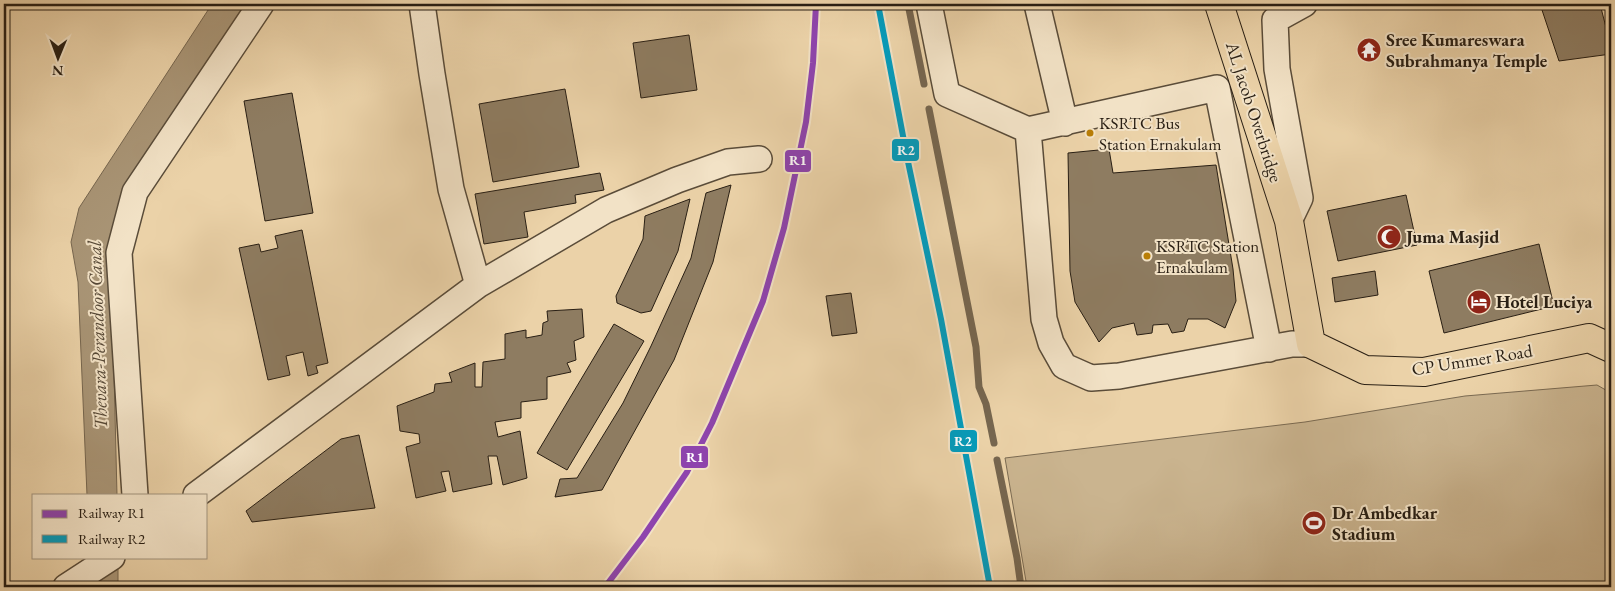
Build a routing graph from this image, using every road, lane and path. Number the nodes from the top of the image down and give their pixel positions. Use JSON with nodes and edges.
{"nodes":[{"id":1,"x":261,"y":4,"type":"edge"},
{"id":2,"x":422,"y":4,"type":"edge"},
{"id":3,"x":929,"y":4,"type":"edge"},
{"id":4,"x":1037,"y":4,"type":"edge"},
{"id":5,"x":1219,"y":4,"type":"edge"},
{"id":6,"x":1304,"y":4,"type":"edge"},
{"id":7,"x":1065,"y":123,"type":"junction"},
{"id":8,"x":1028,"y":130,"type":"junction"},
{"id":9,"x":759,"y":160,"type":"dead end"},
{"id":10,"x":1289,"y":220,"type":"junction"},
{"id":11,"x":478,"y":285,"type":"junction"},
{"id":12,"x":1604,"y":340,"type":"edge"},
{"id":13,"x":1311,"y":344,"type":"junction"},
{"id":14,"x":1269,"y":349,"type":"junction"},
{"id":15,"x":135,"y":494,"type":"edge"},
{"id":16,"x":197,"y":494,"type":"edge"},
{"id":17,"x":111,"y":558,"type":"edge"},
{"id":18,"x":72,"y":584,"type":"edge"}],
"edges":[{"from":1,"to":15,"type":"street"},
{"from":2,"to":11,"type":"street"},
{"from":3,"to":8,"type":"street"},
{"from":4,"to":7,"type":"street"},
{"from":5,"to":10,"type":"main road","name":"AL Jacob Overbridge"},
{"from":6,"to":10,"type":"street"},
{"from":7,"to":8,"type":"street"},
{"from":7,"to":14,"type":"street"},
{"from":8,"to":14,"type":"street"},
{"from":9,"to":11,"type":"street"},
{"from":10,"to":13,"type":"main road"},
{"from":11,"to":16,"type":"street"},
{"from":12,"to":13,"type":"main road","name":"CP Ummer Road"},
{"from":13,"to":14,"type":"street"},
{"from":17,"to":18,"type":"street"}]}
